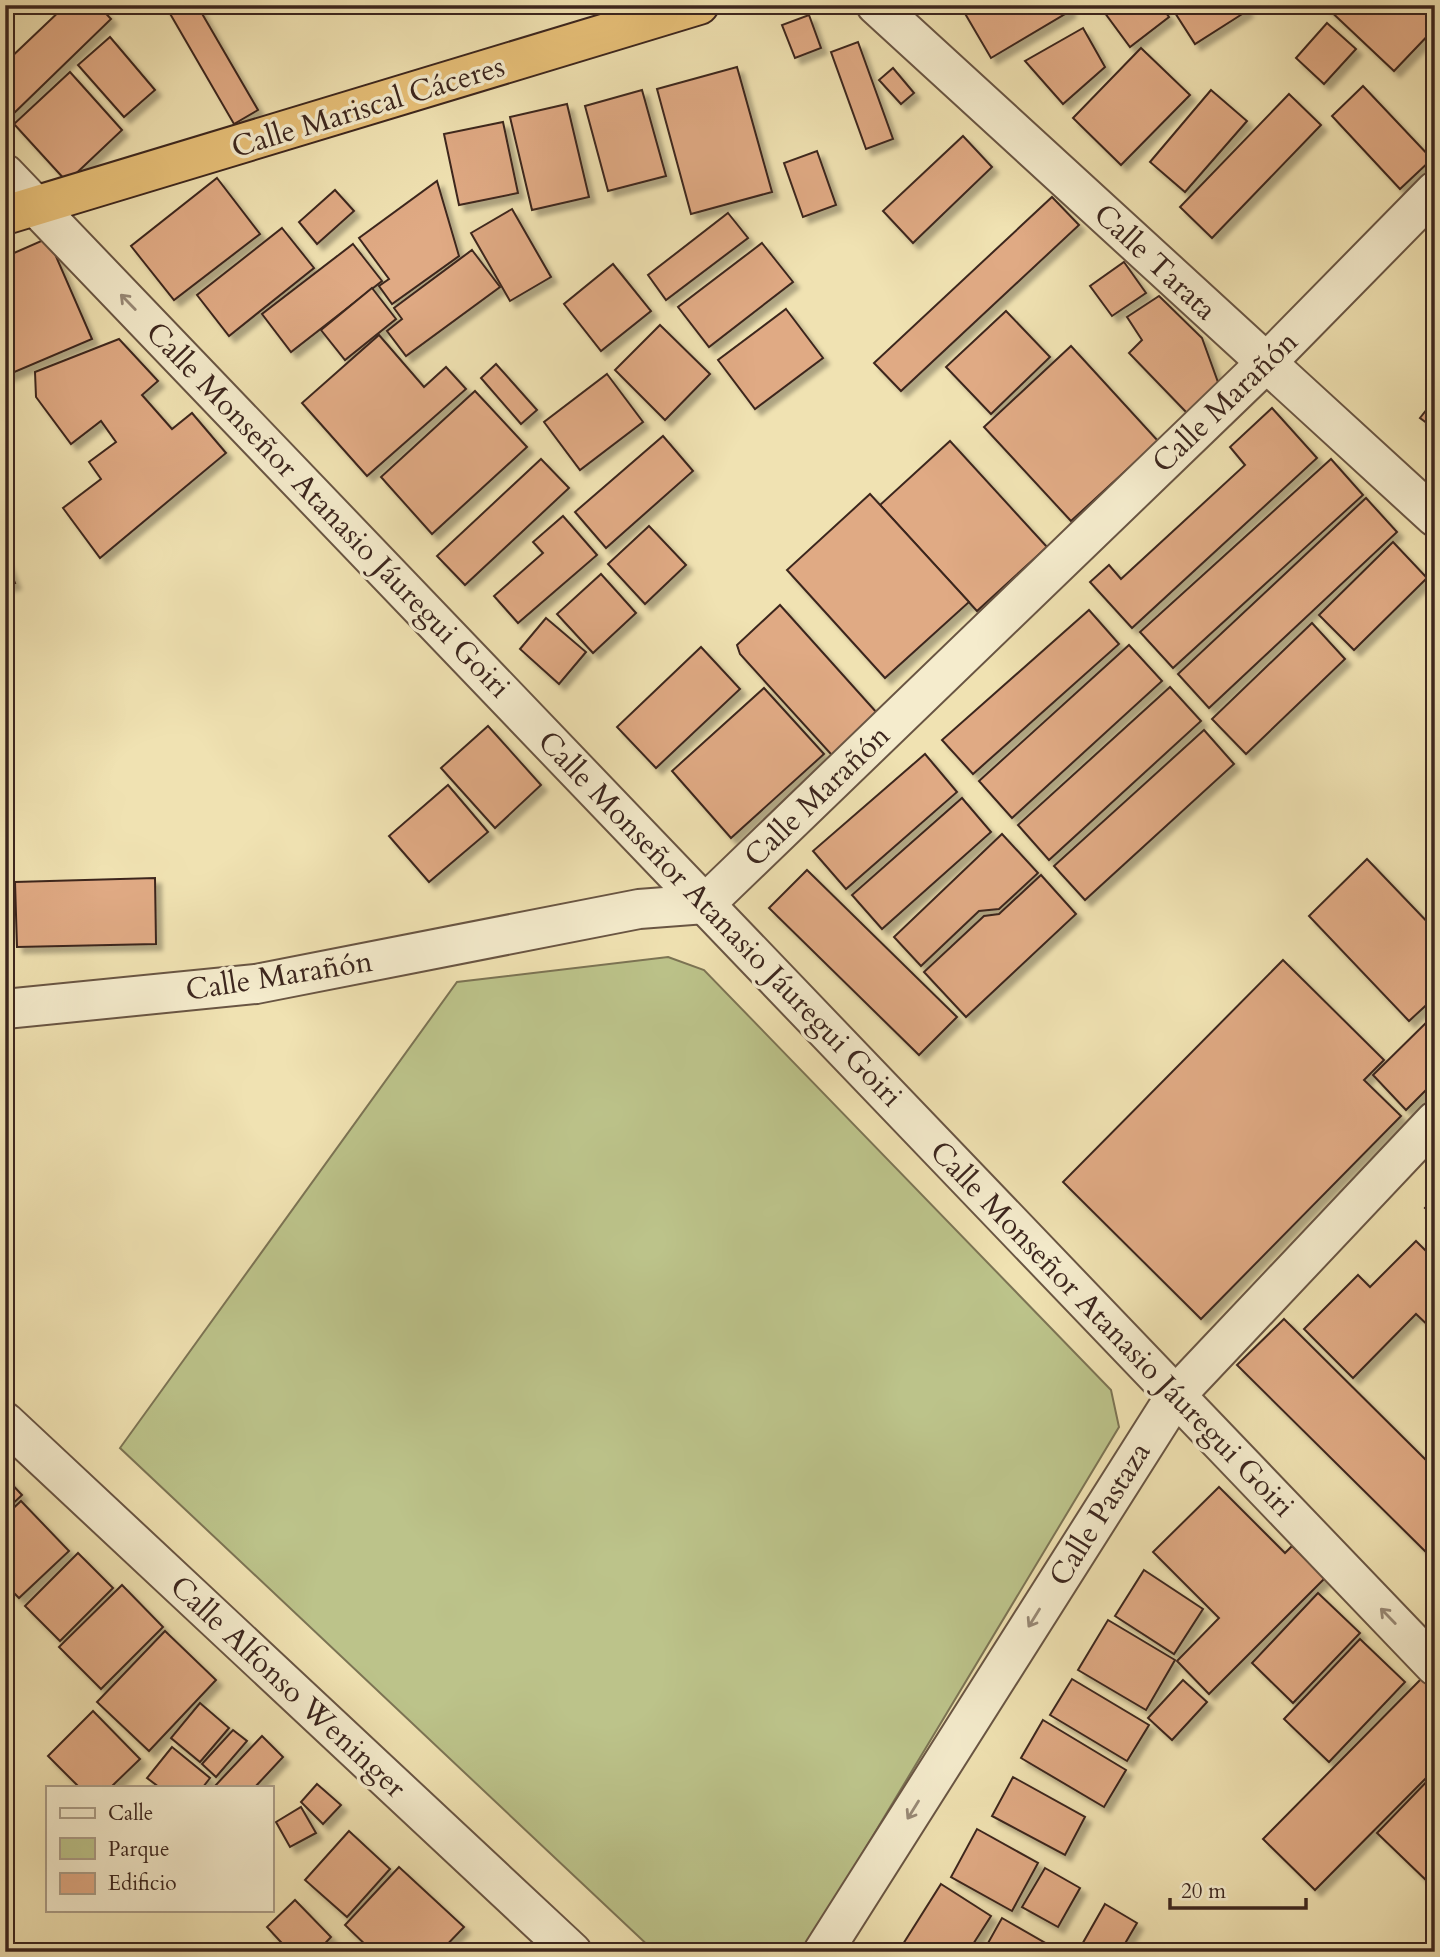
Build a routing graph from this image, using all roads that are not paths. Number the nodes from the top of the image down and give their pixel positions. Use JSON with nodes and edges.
{"nodes":[{"id":1,"x":699,"y":5,"type":"edge"},
{"id":2,"x":876,"y":5,"type":"edge"},
{"id":3,"x":5,"y":174,"type":"edge"},
{"id":4,"x":1435,"y":191,"type":"edge"},
{"id":5,"x":21,"y":211,"type":"edge"},
{"id":6,"x":1266,"y":363,"type":"junction"},
{"id":7,"x":1435,"y":517,"type":"edge"},
{"id":8,"x":705,"y":904,"type":"junction"},
{"id":9,"x":5,"y":1009,"type":"edge"},
{"id":10,"x":1435,"y":1121,"type":"edge"},
{"id":11,"x":1175,"y":1395,"type":"junction"},
{"id":12,"x":5,"y":1422,"type":"edge"},
{"id":13,"x":1435,"y":1665,"type":"edge"},
{"id":14,"x":572,"y":1952,"type":"edge"},
{"id":15,"x":823,"y":1952,"type":"edge"}],
"edges":[{"from":1,"to":5,"type":"highway","name":"Calle Mariscal Cáceres"},
{"from":2,"to":6,"type":"street","name":"Calle Tarata"},
{"from":3,"to":5,"type":"street","name":"Calle Monseñor Atanasio Jáuregui Goiri"},
{"from":4,"to":6,"type":"street","name":"Calle Marañón"},
{"from":8,"to":5,"type":"street","name":"Calle Monseñor Atanasio Jáuregui Goiri","one_way":true},
{"from":6,"to":7,"type":"street","name":"Calle Tarata"},
{"from":6,"to":8,"type":"street","name":"Calle Marañón"},
{"from":8,"to":9,"type":"street","name":"Calle Marañón"},
{"from":8,"to":11,"type":"street","name":"Calle Monseñor Atanasio Jáuregui Goiri"},
{"from":10,"to":11,"type":"street","name":"Calle Pastaza"},
{"from":13,"to":11,"type":"street","name":"Calle Monseñor Atanasio Jáuregui Goiri","one_way":true},
{"from":11,"to":15,"type":"street","name":"Calle Pastaza","one_way":true},
{"from":12,"to":14,"type":"street","name":"Calle Alfonso Weninger"}]}
